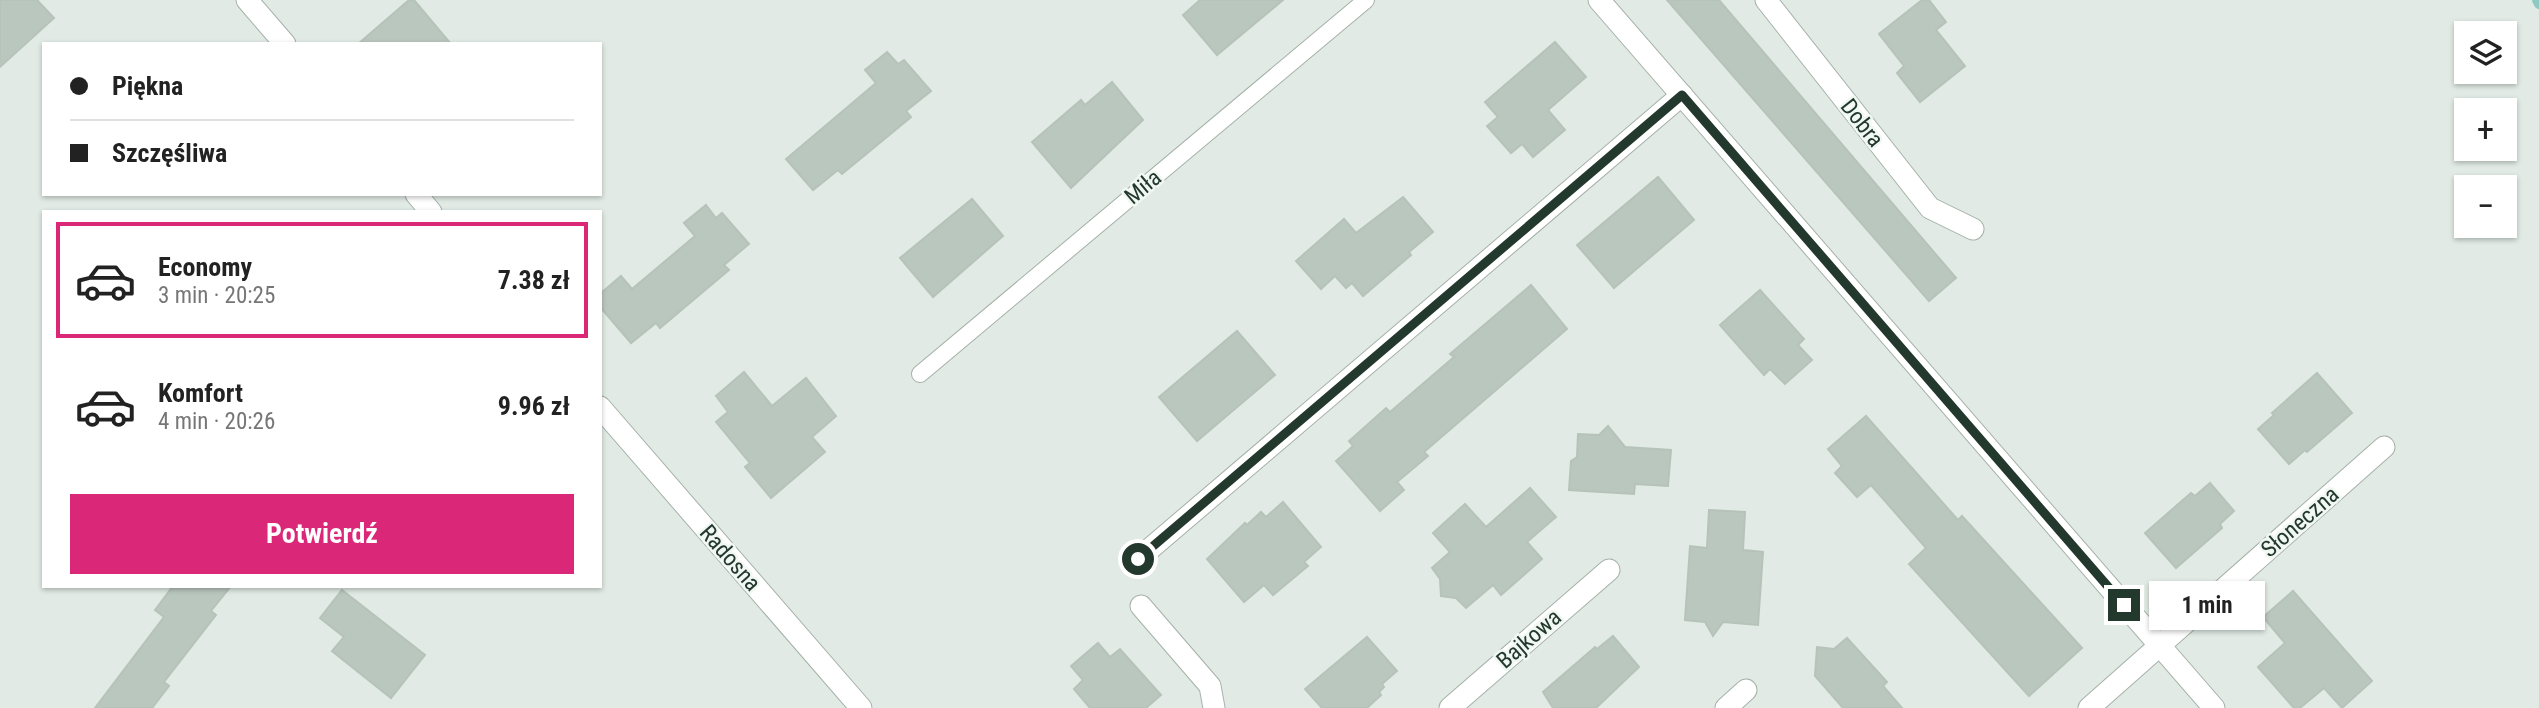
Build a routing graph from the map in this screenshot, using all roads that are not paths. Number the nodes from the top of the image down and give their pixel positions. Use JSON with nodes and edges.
{"nodes":[{"id":1,"x":247,"y":0,"type":"edge"},
{"id":2,"x":1366,"y":0,"type":"edge"},
{"id":3,"x":1599,"y":0,"type":"edge"},
{"id":4,"x":1766,"y":0,"type":"edge"},
{"id":5,"x":283,"y":42,"type":"edge"},
{"id":6,"x":1682,"y":95,"type":"junction"},
{"id":7,"x":418,"y":196,"type":"edge"},
{"id":8,"x":429,"y":210,"type":"edge"},
{"id":9,"x":1973,"y":229,"type":"dead end"},
{"id":10,"x":920,"y":374,"type":"dead end"},
{"id":11,"x":602,"y":409,"type":"edge"},
{"id":12,"x":2384,"y":447,"type":"dead end"},
{"id":13,"x":1138,"y":559,"type":"dead end"},
{"id":14,"x":1609,"y":569,"type":"dead end"},
{"id":15,"x":1141,"y":606,"type":"dead end"},
{"id":16,"x":2160,"y":646,"type":"junction"},
{"id":17,"x":1746,"y":690,"type":"dead end"},
{"id":18,"x":861,"y":708,"type":"edge"},
{"id":19,"x":1214,"y":708,"type":"edge"},
{"id":20,"x":1450,"y":708,"type":"edge"},
{"id":21,"x":1726,"y":708,"type":"edge"},
{"id":22,"x":2089,"y":708,"type":"edge"},
{"id":23,"x":2214,"y":708,"type":"edge"}],
"edges":[{"from":1,"to":5,"type":"street"},
{"from":2,"to":10,"type":"lane","name":"Miła"},
{"from":3,"to":6,"type":"street"},
{"from":4,"to":9,"type":"street","name":"Dobra"},
{"from":6,"to":13,"type":"street"},
{"from":6,"to":16,"type":"street"},
{"from":7,"to":8,"type":"street"},
{"from":11,"to":18,"type":"street","name":"Radosna"},
{"from":12,"to":16,"type":"street","name":"Słoneczna"},
{"from":14,"to":20,"type":"street","name":"Bajkowa"},
{"from":15,"to":19,"type":"street"},
{"from":16,"to":22,"type":"street","name":"Słoneczna"},
{"from":16,"to":23,"type":"street"},
{"from":17,"to":21,"type":"street"}]}
